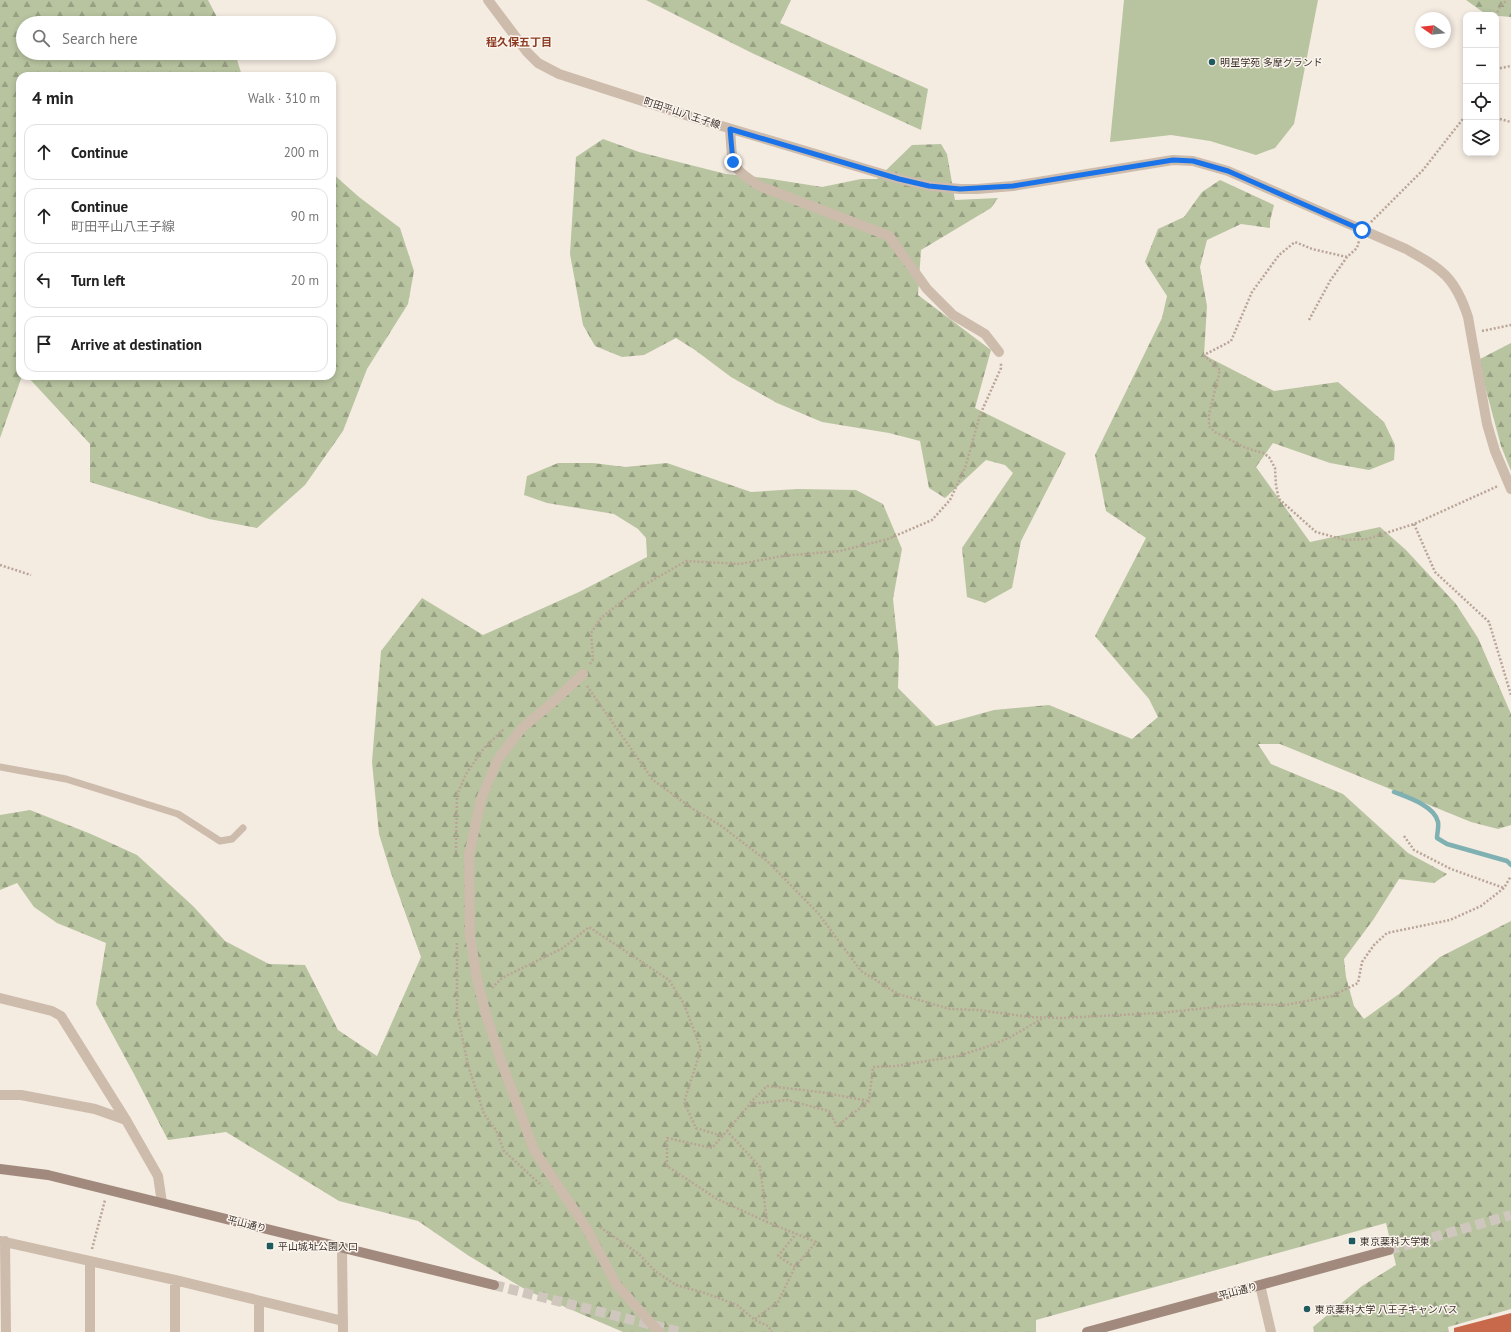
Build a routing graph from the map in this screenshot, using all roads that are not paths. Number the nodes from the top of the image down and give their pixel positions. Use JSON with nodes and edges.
{"nodes":[{"id":1,"x":488,"y":0,"type":"edge"},
{"id":2,"x":730,"y":129,"type":"junction"},
{"id":3,"x":999,"y":352,"type":"road end"},
{"id":4,"x":1510,"y":486,"type":"edge"},
{"id":5,"x":583,"y":674,"type":"road end"},
{"id":6,"x":0,"y":767,"type":"edge"},
{"id":7,"x":243,"y":828,"type":"dead end"},
{"id":8,"x":0,"y":998,"type":"edge"},
{"id":9,"x":0,"y":1095,"type":"edge"},
{"id":10,"x":126,"y":1120,"type":"junction"},
{"id":11,"x":0,"y":1169,"type":"edge"},
{"id":12,"x":162,"y":1203,"type":"junction"},
{"id":13,"x":2,"y":1241,"type":"edge"},
{"id":14,"x":342,"y":1248,"type":"junction"},
{"id":15,"x":1389,"y":1250,"type":"tunnel mouth"},
{"id":16,"x":90,"y":1261,"type":"junction"},
{"id":17,"x":175,"y":1280,"type":"junction"},
{"id":18,"x":494,"y":1286,"type":"tunnel mouth"},
{"id":19,"x":1260,"y":1286,"type":"junction"},
{"id":20,"x":259,"y":1302,"type":"junction"},
{"id":21,"x":343,"y":1321,"type":"junction"},
{"id":22,"x":6,"y":1332,"type":"edge"},
{"id":23,"x":90,"y":1332,"type":"edge"},
{"id":24,"x":175,"y":1332,"type":"edge"},
{"id":25,"x":259,"y":1332,"type":"edge"},
{"id":26,"x":343,"y":1332,"type":"edge"},
{"id":27,"x":659,"y":1332,"type":"edge"},
{"id":28,"x":1087,"y":1332,"type":"edge"},
{"id":29,"x":1271,"y":1332,"type":"edge"}],
"edges":[{"from":1,"to":2,"type":"street","name":"町田平山八王子線"},
{"from":2,"to":3,"type":"street"},
{"from":2,"to":4,"type":"street","name":"町田平山八王子線"},
{"from":5,"to":27,"type":"street"},
{"from":6,"to":7,"type":"lane"},
{"from":8,"to":10,"type":"street"},
{"from":9,"to":10,"type":"street"},
{"from":10,"to":12,"type":"street"},
{"from":11,"to":12,"type":"main road","name":"平山通り"},
{"from":12,"to":14,"type":"main road","name":"平山通り"},
{"from":13,"to":16,"type":"street"},
{"from":13,"to":22,"type":"street"},
{"from":14,"to":18,"type":"main road","name":"平山通り"},
{"from":14,"to":21,"type":"street"},
{"from":15,"to":19,"type":"main road","name":"平山通り"},
{"from":16,"to":17,"type":"street"},
{"from":16,"to":23,"type":"street"},
{"from":17,"to":20,"type":"street"},
{"from":17,"to":24,"type":"street"},
{"from":19,"to":28,"type":"main road","name":"平山通り"},
{"from":19,"to":29,"type":"street"},
{"from":20,"to":21,"type":"street"},
{"from":20,"to":25,"type":"street"},
{"from":21,"to":26,"type":"street"}]}
